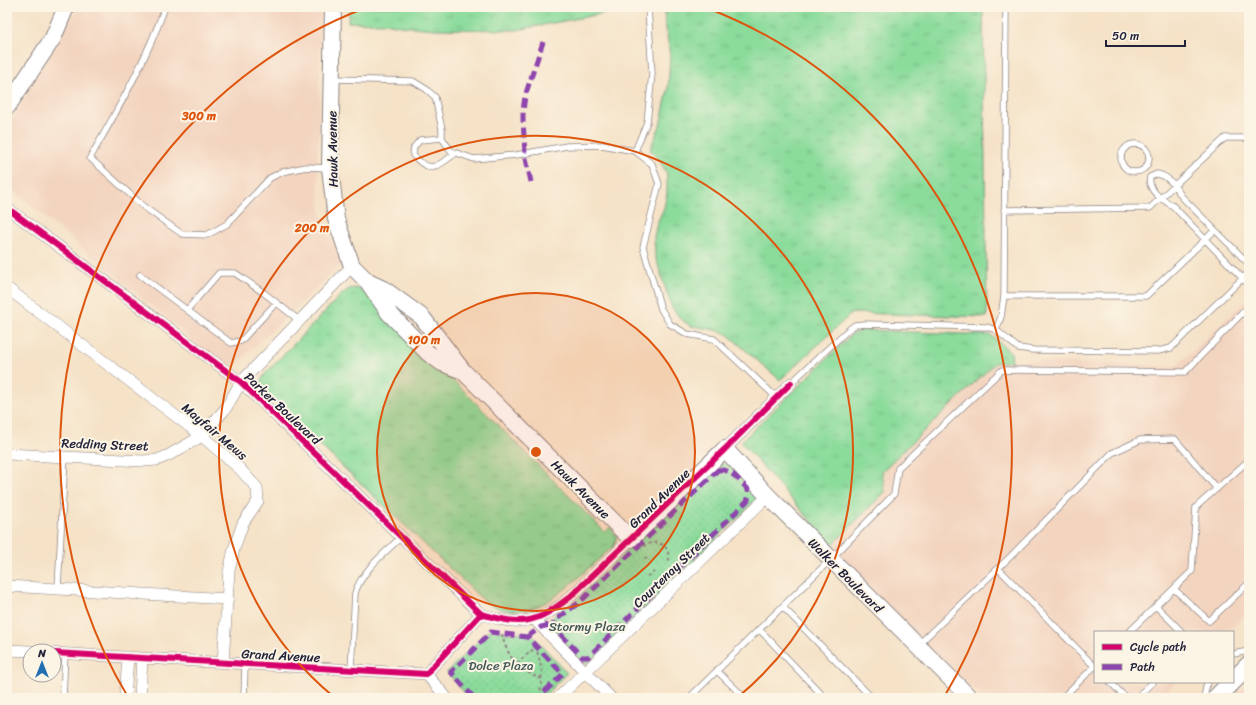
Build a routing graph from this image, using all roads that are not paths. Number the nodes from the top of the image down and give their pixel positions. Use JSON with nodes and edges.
{"nodes":[{"id":1,"x":66,"y":7,"type":"edge"},
{"id":2,"x":165,"y":7,"type":"edge"},
{"id":3,"x":333,"y":7,"type":"edge"},
{"id":4,"x":648,"y":7,"type":"edge"},
{"id":5,"x":1006,"y":7,"type":"edge"},
{"id":6,"x":332,"y":79,"type":"junction"},
{"id":7,"x":7,"y":107,"type":"edge"},
{"id":8,"x":442,"y":138,"type":"junction"},
{"id":9,"x":1249,"y":138,"type":"edge"},
{"id":10,"x":635,"y":151,"type":"junction"},
{"id":11,"x":456,"y":153,"type":"junction"},
{"id":12,"x":330,"y":168,"type":"junction"},
{"id":13,"x":1144,"y":169,"type":"junction"},
{"id":14,"x":1151,"y":176,"type":"junction"},
{"id":15,"x":1174,"y":185,"type":"junction"},
{"id":16,"x":1161,"y":198,"type":"junction"},
{"id":17,"x":7,"y":208,"type":"edge"},
{"id":18,"x":1004,"y":210,"type":"junction"},
{"id":19,"x":1215,"y":230,"type":"junction"},
{"id":20,"x":1205,"y":239,"type":"junction"},
{"id":21,"x":1249,"y":264,"type":"edge"},
{"id":22,"x":352,"y":266,"type":"junction"},
{"id":23,"x":1249,"y":272,"type":"edge"},
{"id":24,"x":140,"y":275,"type":"dead end"},
{"id":25,"x":1243,"y":279,"type":"junction"},
{"id":26,"x":368,"y":282,"type":"junction"},
{"id":27,"x":1249,"y":285,"type":"edge"},
{"id":28,"x":7,"y":288,"type":"edge"},
{"id":29,"x":1004,"y":296,"type":"junction"},
{"id":30,"x":276,"y":303,"type":"junction"},
{"id":31,"x":1249,"y":306,"type":"edge"},
{"id":32,"x":187,"y":310,"type":"junction"},
{"id":33,"x":300,"y":322,"type":"junction"},
{"id":34,"x":996,"y":330,"type":"junction"},
{"id":35,"x":463,"y":371,"type":"junction"},
{"id":36,"x":241,"y":382,"type":"junction"},
{"id":37,"x":791,"y":383,"type":"joint"},
{"id":38,"x":776,"y":397,"type":"junction"},
{"id":39,"x":202,"y":436,"type":"junction"},
{"id":40,"x":725,"y":449,"type":"junction"},
{"id":41,"x":7,"y":455,"type":"edge"},
{"id":42,"x":65,"y":457,"type":"junction"},
{"id":43,"x":1249,"y":460,"type":"edge"},
{"id":44,"x":1216,"y":489,"type":"junction"},
{"id":45,"x":768,"y":496,"type":"junction"},
{"id":46,"x":401,"y":537,"type":"junction"},
{"id":47,"x":636,"y":543,"type":"junction"},
{"id":48,"x":831,"y":559,"type":"junction"},
{"id":49,"x":998,"y":568,"type":"junction"},
{"id":50,"x":1249,"y":583,"type":"edge"},
{"id":51,"x":7,"y":586,"type":"edge"},
{"id":52,"x":58,"y":588,"type":"junction"},
{"id":53,"x":1174,"y":589,"type":"junction"},
{"id":54,"x":228,"y":599,"type":"junction"},
{"id":55,"x":782,"y":606,"type":"junction"},
{"id":56,"x":1156,"y":606,"type":"junction"},
{"id":57,"x":481,"y":614,"type":"junction"},
{"id":58,"x":534,"y":619,"type":"junction"},
{"id":59,"x":1135,"y":627,"type":"junction"},
{"id":60,"x":759,"y":629,"type":"junction"},
{"id":61,"x":1130,"y":631,"type":"edge"},
{"id":62,"x":1139,"y":631,"type":"edge"},
{"id":63,"x":1181,"y":631,"type":"edge"},
{"id":64,"x":917,"y":645,"type":"junction"},
{"id":65,"x":7,"y":650,"type":"edge"},
{"id":66,"x":22,"y":651,"type":"edge"},
{"id":67,"x":1249,"y":651,"type":"edge"},
{"id":68,"x":62,"y":653,"type":"edge"},
{"id":69,"x":1234,"y":654,"type":"edge"},
{"id":70,"x":128,"y":657,"type":"junction"},
{"id":71,"x":142,"y":658,"type":"junction"},
{"id":72,"x":224,"y":663,"type":"junction"},
{"id":73,"x":245,"y":664,"type":"junction"},
{"id":74,"x":1094,"y":665,"type":"edge"},
{"id":75,"x":1249,"y":665,"type":"edge"},
{"id":76,"x":1094,"y":667,"type":"edge"},
{"id":77,"x":351,"y":670,"type":"junction"},
{"id":78,"x":717,"y":671,"type":"junction"},
{"id":79,"x":585,"y":672,"type":"junction"},
{"id":80,"x":426,"y":674,"type":"junction"},
{"id":81,"x":1234,"y":680,"type":"edge"},
{"id":82,"x":62,"y":683,"type":"edge"},
{"id":83,"x":1111,"y":683,"type":"edge"},
{"id":84,"x":1152,"y":683,"type":"edge"},
{"id":85,"x":1207,"y":683,"type":"edge"},
{"id":86,"x":1231,"y":683,"type":"edge"},
{"id":87,"x":695,"y":692,"type":"junction"},
{"id":88,"x":63,"y":698,"type":"edge"},
{"id":89,"x":125,"y":698,"type":"edge"},
{"id":90,"x":140,"y":698,"type":"edge"},
{"id":91,"x":244,"y":698,"type":"edge"},
{"id":92,"x":447,"y":698,"type":"edge"},
{"id":93,"x":558,"y":698,"type":"edge"},
{"id":94,"x":611,"y":698,"type":"edge"},
{"id":95,"x":689,"y":698,"type":"edge"},
{"id":96,"x":700,"y":698,"type":"edge"},
{"id":97,"x":745,"y":698,"type":"edge"},
{"id":98,"x":825,"y":698,"type":"edge"},
{"id":99,"x":872,"y":698,"type":"edge"},
{"id":100,"x":970,"y":698,"type":"edge"},
{"id":101,"x":1062,"y":698,"type":"edge"},
{"id":102,"x":1126,"y":698,"type":"edge"},
{"id":103,"x":1136,"y":698,"type":"edge"},
{"id":104,"x":1204,"y":698,"type":"edge"},
{"id":105,"x":1216,"y":698,"type":"edge"}],
"edges":[{"from":1,"to":7,"type":"street"},
{"from":2,"to":12,"type":"lane"},
{"from":3,"to":6,"type":"street","name":"Hawk Avenue"},
{"from":4,"to":10,"type":"lane"},
{"from":5,"to":18,"type":"lane"},
{"from":6,"to":8,"type":"lane"},
{"from":6,"to":12,"type":"street","name":"Hawk Avenue"},
{"from":8,"to":11,"type":"lane"},
{"from":8,"to":11,"type":"lane"},
{"from":9,"to":15,"type":"lane"},
{"from":10,"to":11,"type":"lane"},
{"from":10,"to":38,"type":"lane"},
{"from":12,"to":22,"type":"street","name":"Hawk Avenue"},
{"from":13,"to":13,"type":"lane"},
{"from":13,"to":14,"type":"lane"},
{"from":14,"to":15,"type":"lane"},
{"from":14,"to":16,"type":"lane"},
{"from":15,"to":16,"type":"lane"},
{"from":15,"to":19,"type":"lane"},
{"from":16,"to":18,"type":"lane"},
{"from":16,"to":20,"type":"lane"},
{"from":17,"to":36,"type":"street","name":"Parker Boulevard"},
{"from":18,"to":29,"type":"lane"},
{"from":19,"to":20,"type":"lane"},
{"from":19,"to":21,"type":"lane"},
{"from":20,"to":25,"type":"lane"},
{"from":20,"to":29,"type":"lane"},
{"from":22,"to":26,"type":"street","name":"Hawk Avenue"},
{"from":22,"to":33,"type":"street","name":"Redding Street"},
{"from":23,"to":25,"type":"lane"},
{"from":24,"to":32,"type":"lane"},
{"from":25,"to":27,"type":"lane"},
{"from":25,"to":34,"type":"lane"},
{"from":26,"to":35,"type":"street","name":"Hawk Avenue"},
{"from":26,"to":35,"type":"street","name":"Hawk Avenue"},
{"from":28,"to":39,"type":"street","name":"Mayfair Mews"},
{"from":29,"to":34,"type":"lane"},
{"from":30,"to":32,"type":"lane"},
{"from":30,"to":32,"type":"lane"},
{"from":30,"to":33,"type":"lane"},
{"from":31,"to":48,"type":"lane"},
{"from":33,"to":36,"type":"street","name":"Redding Street"},
{"from":34,"to":37,"type":"lane"},
{"from":35,"to":47,"type":"street","name":"Hawk Avenue"},
{"from":36,"to":39,"type":"street","name":"Redding Street"},
{"from":36,"to":46,"type":"street","name":"Parker Boulevard"},
{"from":37,"to":38,"type":"street","name":"Grand Avenue"},
{"from":38,"to":40,"type":"street","name":"Grand Avenue"},
{"from":39,"to":42,"type":"street","name":"Redding Street"},
{"from":39,"to":54,"type":"street","name":"Mayfair Mews"},
{"from":40,"to":45,"type":"street","name":"Walker Boulevard"},
{"from":40,"to":47,"type":"street","name":"Grand Avenue"},
{"from":41,"to":42,"type":"street","name":"Redding Street"},
{"from":42,"to":52,"type":"lane"},
{"from":43,"to":44,"type":"lane"},
{"from":44,"to":49,"type":"lane"},
{"from":44,"to":53,"type":"lane"},
{"from":45,"to":48,"type":"street","name":"Walker Boulevard"},
{"from":45,"to":79,"type":"street","name":"Courtenay Street"},
{"from":46,"to":57,"type":"street","name":"Parker Boulevard"},
{"from":46,"to":77,"type":"lane"},
{"from":47,"to":58,"type":"street","name":"Grand Avenue"},
{"from":48,"to":55,"type":"lane"},
{"from":48,"to":64,"type":"street","name":"Walker Boulevard"},
{"from":49,"to":64,"type":"lane"},
{"from":49,"to":74,"type":"lane"},
{"from":50,"to":53,"type":"lane"},
{"from":51,"to":52,"type":"street"},
{"from":52,"to":54,"type":"street"},
{"from":53,"to":56,"type":"lane"},
{"from":54,"to":72,"type":"street","name":"Mayfair Mews"},
{"from":55,"to":60,"type":"lane"},
{"from":55,"to":99,"type":"lane"},
{"from":56,"to":59,"type":"lane"},
{"from":56,"to":63,"type":"lane"},
{"from":57,"to":58,"type":"street","name":"Parker Boulevard"},
{"from":57,"to":80,"type":"street"},
{"from":58,"to":79,"type":"street"},
{"from":59,"to":61,"type":"lane"},
{"from":59,"to":62,"type":"lane"},
{"from":60,"to":78,"type":"lane"},
{"from":60,"to":98,"type":"lane"},
{"from":64,"to":100,"type":"street","name":"Walker Boulevard"},
{"from":65,"to":66,"type":"street"},
{"from":67,"to":69,"type":"lane"},
{"from":68,"to":70,"type":"street","name":"Grand Avenue"},
{"from":70,"to":71,"type":"street","name":"Grand Avenue"},
{"from":70,"to":89,"type":"street"},
{"from":71,"to":72,"type":"street","name":"Grand Avenue"},
{"from":71,"to":90,"type":"street"},
{"from":72,"to":73,"type":"street","name":"Grand Avenue"},
{"from":73,"to":77,"type":"street","name":"Grand Avenue"},
{"from":73,"to":91,"type":"lane"},
{"from":75,"to":81,"type":"main road"},
{"from":76,"to":101,"type":"lane"},
{"from":77,"to":80,"type":"street","name":"Grand Avenue"},
{"from":78,"to":87,"type":"lane"},
{"from":78,"to":97,"type":"lane"},
{"from":79,"to":93,"type":"street","name":"Courtenay Street"},
{"from":79,"to":94,"type":"street"},
{"from":80,"to":92,"type":"street"},
{"from":82,"to":88,"type":"lane"},
{"from":83,"to":102,"type":"lane"},
{"from":84,"to":103,"type":"lane"},
{"from":85,"to":104,"type":"lane"},
{"from":86,"to":105,"type":"main road"},
{"from":87,"to":95,"type":"lane"},
{"from":87,"to":96,"type":"lane"}]}
